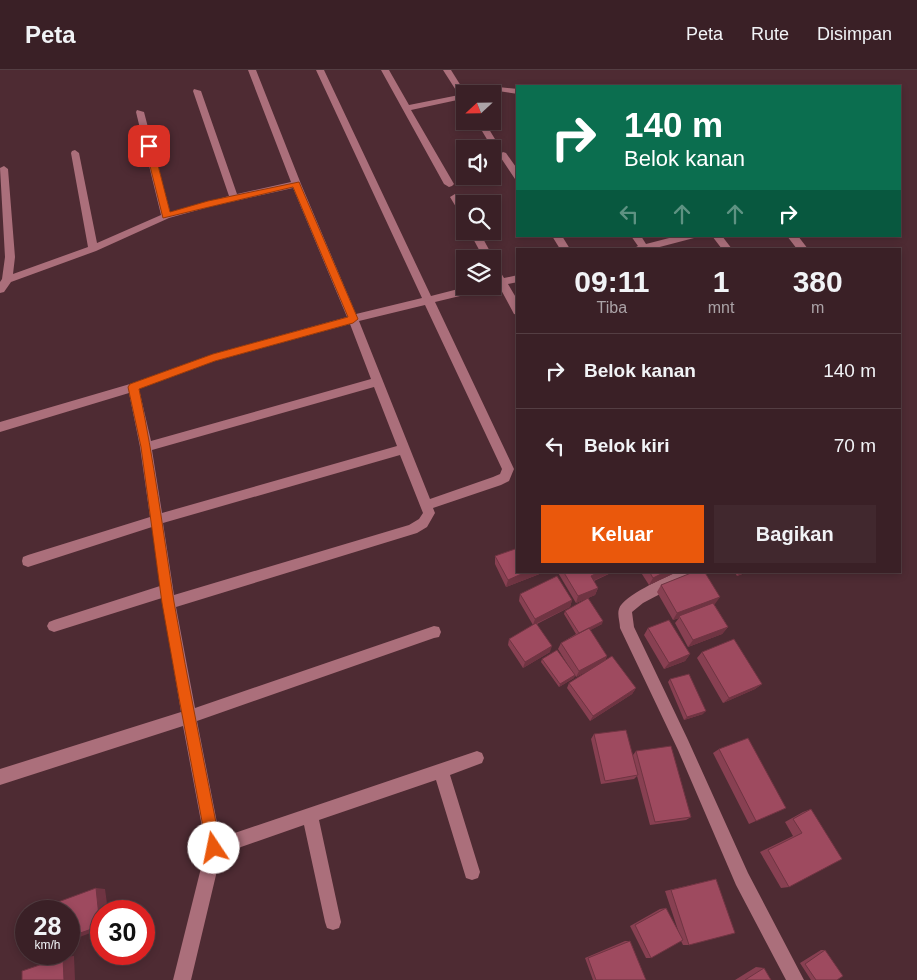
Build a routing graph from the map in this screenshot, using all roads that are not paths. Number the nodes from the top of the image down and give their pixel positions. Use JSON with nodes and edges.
{"nodes":[{"id":1,"x":252,"y":70,"type":"edge"},
{"id":2,"x":320,"y":70,"type":"edge"},
{"id":3,"x":385,"y":70,"type":"edge"},
{"id":4,"x":447,"y":70,"type":"edge"},
{"id":5,"x":457,"y":85,"type":"edge"},
{"id":6,"x":501,"y":89,"type":"edge"},
{"id":7,"x":197,"y":91,"type":"dead end"},
{"id":8,"x":516,"y":92,"type":"edge"},
{"id":9,"x":456,"y":99,"type":"edge"},
{"id":10,"x":407,"y":108,"type":"junction"},
{"id":11,"x":140,"y":112,"type":"dead end"},
{"id":12,"x":75,"y":153,"type":"dead end"},
{"id":13,"x":503,"y":155,"type":"dead end"},
{"id":14,"x":4,"y":169,"type":"dead end"},
{"id":15,"x":516,"y":174,"type":"edge"},
{"id":16,"x":296,"y":184,"type":"junction"},
{"id":17,"x":449,"y":184,"type":"dead end"},
{"id":18,"x":234,"y":198,"type":"junction"},
{"id":19,"x":3,"y":209,"type":"edge"},
{"id":20,"x":166,"y":216,"type":"junction"},
{"id":21,"x":558,"y":237,"type":"edge"},
{"id":22,"x":687,"y":237,"type":"edge"},
{"id":23,"x":718,"y":237,"type":"edge"},
{"id":24,"x":793,"y":237,"type":"edge"},
{"id":25,"x":564,"y":248,"type":"edge"},
{"id":26,"x":642,"y":248,"type":"edge"},
{"id":27,"x":726,"y":248,"type":"edge"},
{"id":28,"x":802,"y":248,"type":"edge"},
{"id":29,"x":93,"y":249,"type":"junction"},
{"id":30,"x":10,"y":257,"type":"junction"},
{"id":31,"x":0,"y":264,"type":"edge"},
{"id":32,"x":516,"y":278,"type":"edge"},
{"id":33,"x":8,"y":280,"type":"junction"},
{"id":34,"x":501,"y":282,"type":"edge"},
{"id":35,"x":501,"y":288,"type":"edge"},
{"id":36,"x":0,"y":289,"type":"edge"},
{"id":37,"x":456,"y":294,"type":"edge"},
{"id":38,"x":428,"y":301,"type":"junction"},
{"id":39,"x":516,"y":308,"type":"edge"},
{"id":40,"x":353,"y":319,"type":"junction"},
{"id":41,"x":377,"y":382,"type":"junction"},
{"id":42,"x":133,"y":387,"type":"junction"},
{"id":43,"x":0,"y":427,"type":"edge"},
{"id":44,"x":146,"y":447,"type":"junction"},
{"id":45,"x":404,"y":449,"type":"junction"},
{"id":46,"x":505,"y":476,"type":"junction"},
{"id":47,"x":516,"y":480,"type":"edge"},
{"id":48,"x":427,"y":505,"type":"junction"},
{"id":49,"x":156,"y":520,"type":"junction"},
{"id":50,"x":28,"y":561,"type":"dead end"},
{"id":51,"x":687,"y":573,"type":"edge"},
{"id":52,"x":168,"y":597,"type":"junction"},
{"id":53,"x":54,"y":626,"type":"dead end"},
{"id":54,"x":434,"y":632,"type":"dead end"},
{"id":55,"x":188,"y":717,"type":"junction"},
{"id":56,"x":477,"y":758,"type":"dead end"},
{"id":57,"x":441,"y":770,"type":"junction"},
{"id":58,"x":0,"y":777,"type":"edge"},
{"id":59,"x":310,"y":815,"type":"junction"},
{"id":60,"x":214,"y":848,"type":"junction"},
{"id":61,"x":472,"y":872,"type":"dead end"},
{"id":62,"x":333,"y":922,"type":"dead end"},
{"id":63,"x":182,"y":980,"type":"edge"},
{"id":64,"x":795,"y":980,"type":"edge"}],
"edges":[{"from":1,"to":16,"type":"street"},
{"from":2,"to":38,"type":"street"},
{"from":3,"to":10,"type":"street"},
{"from":4,"to":5,"type":"street"},
{"from":6,"to":8,"type":"street"},
{"from":7,"to":18,"type":"street"},
{"from":9,"to":10,"type":"street"},
{"from":10,"to":17,"type":"street"},
{"from":11,"to":20,"type":"street"},
{"from":12,"to":29,"type":"street"},
{"from":13,"to":15,"type":"street"},
{"from":14,"to":19,"type":"street"},
{"from":16,"to":18,"type":"street"},
{"from":16,"to":40,"type":"street"},
{"from":18,"to":20,"type":"street"},
{"from":19,"to":30,"type":"street"},
{"from":20,"to":29,"type":"street"},
{"from":21,"to":25,"type":"street"},
{"from":22,"to":26,"type":"street"},
{"from":23,"to":27,"type":"street"},
{"from":24,"to":28,"type":"street"},
{"from":29,"to":33,"type":"street"},
{"from":30,"to":31,"type":"street"},
{"from":30,"to":33,"type":"street"},
{"from":32,"to":34,"type":"street"},
{"from":33,"to":36,"type":"street"},
{"from":35,"to":39,"type":"street"},
{"from":37,"to":38,"type":"street"},
{"from":38,"to":40,"type":"street"},
{"from":38,"to":46,"type":"street"},
{"from":40,"to":41,"type":"street"},
{"from":40,"to":42,"type":"street"},
{"from":41,"to":44,"type":"street"},
{"from":41,"to":45,"type":"street"},
{"from":42,"to":43,"type":"street"},
{"from":42,"to":44,"type":"street"},
{"from":44,"to":49,"type":"street"},
{"from":45,"to":48,"type":"street"},
{"from":45,"to":49,"type":"street"},
{"from":46,"to":47,"type":"street"},
{"from":46,"to":48,"type":"street"},
{"from":48,"to":52,"type":"street"},
{"from":49,"to":50,"type":"street"},
{"from":49,"to":52,"type":"street"},
{"from":51,"to":64,"type":"street"},
{"from":52,"to":53,"type":"street"},
{"from":52,"to":55,"type":"street"},
{"from":54,"to":55,"type":"street"},
{"from":55,"to":58,"type":"street"},
{"from":55,"to":60,"type":"street"},
{"from":56,"to":57,"type":"street"},
{"from":57,"to":59,"type":"street"},
{"from":57,"to":61,"type":"street"},
{"from":59,"to":60,"type":"street"},
{"from":59,"to":62,"type":"street"},
{"from":60,"to":63,"type":"street"}]}
